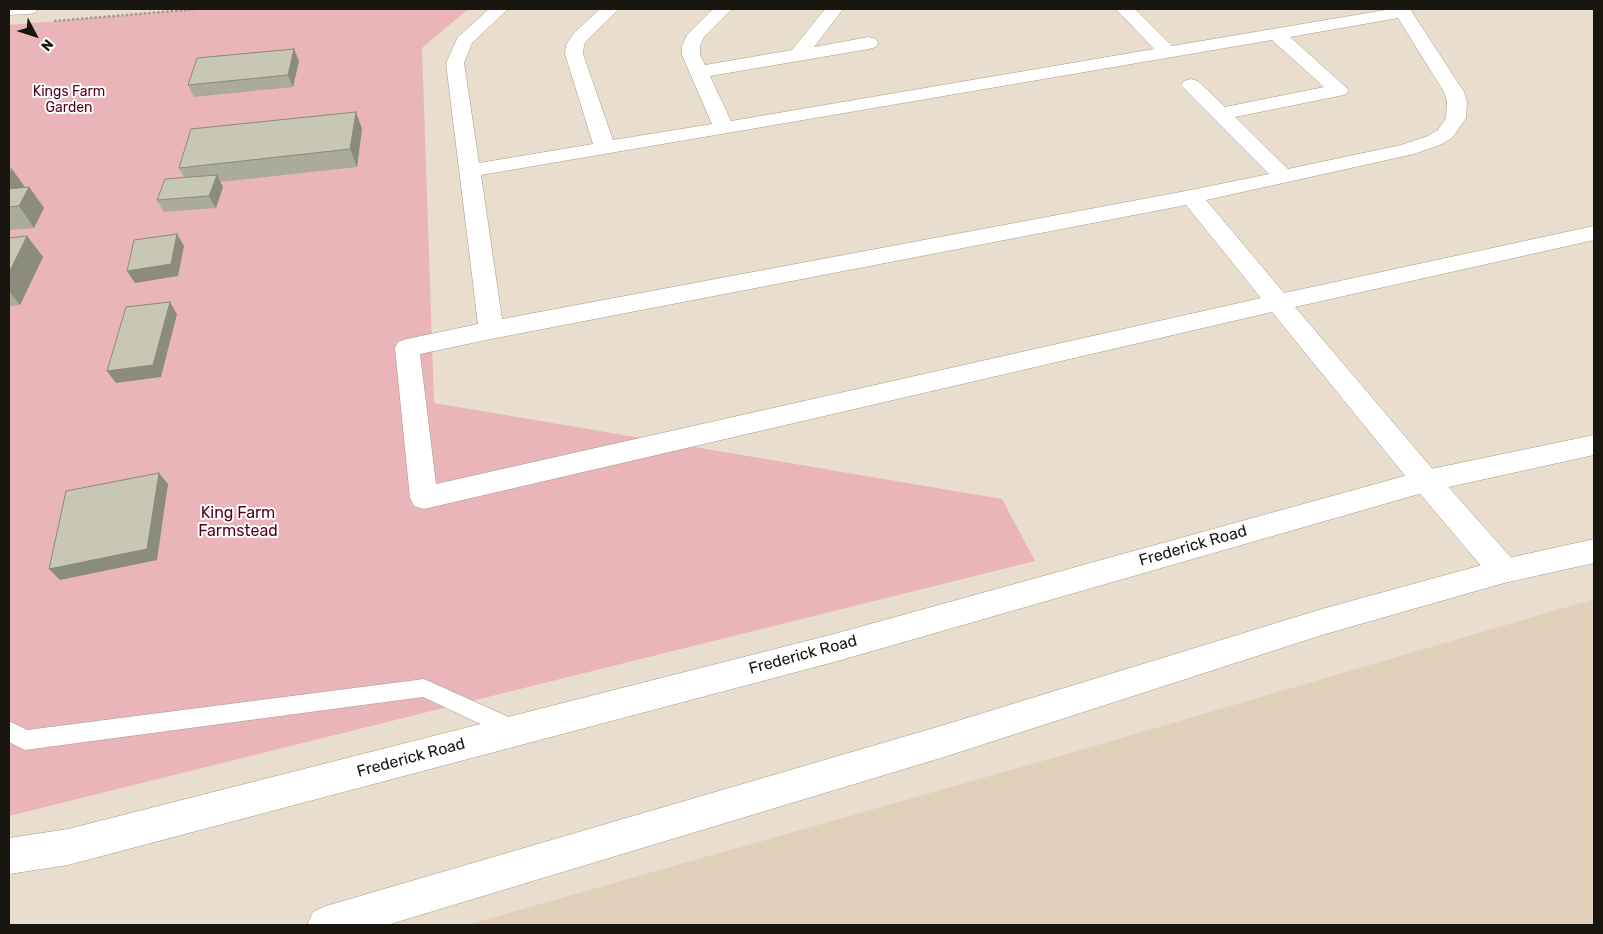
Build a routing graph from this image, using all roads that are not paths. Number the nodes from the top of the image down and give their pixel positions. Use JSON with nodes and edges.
{"nodes":[{"id":1,"x":29,"y":9,"type":"edge"},
{"id":2,"x":499,"y":9,"type":"edge"},
{"id":3,"x":610,"y":9,"type":"edge"},
{"id":4,"x":722,"y":9,"type":"edge"},
{"id":5,"x":834,"y":9,"type":"edge"},
{"id":6,"x":1125,"y":9,"type":"edge"},
{"id":7,"x":1304,"y":9,"type":"edge"},
{"id":8,"x":9,"y":10,"type":"edge"},
{"id":9,"x":1402,"y":10,"type":"edge"},
{"id":10,"x":1324,"y":25,"type":"junction"},
{"id":11,"x":1276,"y":34,"type":"junction"},
{"id":12,"x":869,"y":43,"type":"dead end"},
{"id":13,"x":1168,"y":52,"type":"junction"},
{"id":14,"x":798,"y":55,"type":"junction"},
{"id":15,"x":698,"y":72,"type":"junction"},
{"id":16,"x":1191,"y":85,"type":"dead end"},
{"id":17,"x":1220,"y":114,"type":"junction"},
{"id":18,"x":724,"y":128,"type":"junction"},
{"id":19,"x":605,"y":148,"type":"junction"},
{"id":20,"x":470,"y":171,"type":"junction"},
{"id":21,"x":1284,"y":177,"type":"junction"},
{"id":22,"x":1191,"y":197,"type":"junction"},
{"id":23,"x":1594,"y":233,"type":"edge"},
{"id":24,"x":1279,"y":302,"type":"junction"},
{"id":25,"x":491,"y":330,"type":"junction"},
{"id":26,"x":1594,"y":445,"type":"edge"},
{"id":27,"x":1426,"y":481,"type":"junction"},
{"id":28,"x":1594,"y":551,"type":"edge"},
{"id":29,"x":1504,"y":571,"type":"junction"},
{"id":30,"x":516,"y":730,"type":"junction"},
{"id":31,"x":14,"y":738,"type":"edge"},
{"id":32,"x":9,"y":856,"type":"edge"},
{"id":33,"x":326,"y":925,"type":"edge"}],
"edges":[{"from":1,"to":8,"type":"street"},
{"from":2,"to":20,"type":"street"},
{"from":3,"to":19,"type":"street"},
{"from":4,"to":15,"type":"street"},
{"from":5,"to":14,"type":"street"},
{"from":6,"to":13,"type":"street"},
{"from":7,"to":10,"type":"street"},
{"from":9,"to":10,"type":"street"},
{"from":9,"to":21,"type":"street"},
{"from":10,"to":11,"type":"street"},
{"from":11,"to":13,"type":"street"},
{"from":11,"to":17,"type":"street"},
{"from":12,"to":14,"type":"street"},
{"from":13,"to":18,"type":"street"},
{"from":14,"to":15,"type":"street"},
{"from":15,"to":18,"type":"street"},
{"from":16,"to":17,"type":"street"},
{"from":17,"to":21,"type":"street"},
{"from":18,"to":19,"type":"street"},
{"from":19,"to":20,"type":"street"},
{"from":20,"to":25,"type":"street"},
{"from":21,"to":22,"type":"street"},
{"from":22,"to":24,"type":"street"},
{"from":22,"to":25,"type":"street"},
{"from":23,"to":24,"type":"street"},
{"from":24,"to":25,"type":"street"},
{"from":24,"to":27,"type":"street"},
{"from":26,"to":27,"type":"street","name":"Frederick Road"},
{"from":27,"to":29,"type":"street"},
{"from":27,"to":30,"type":"street","name":"Frederick Road"},
{"from":28,"to":29,"type":"street"},
{"from":29,"to":33,"type":"street"},
{"from":30,"to":31,"type":"lane"},
{"from":30,"to":32,"type":"street","name":"Frederick Road"}]}
